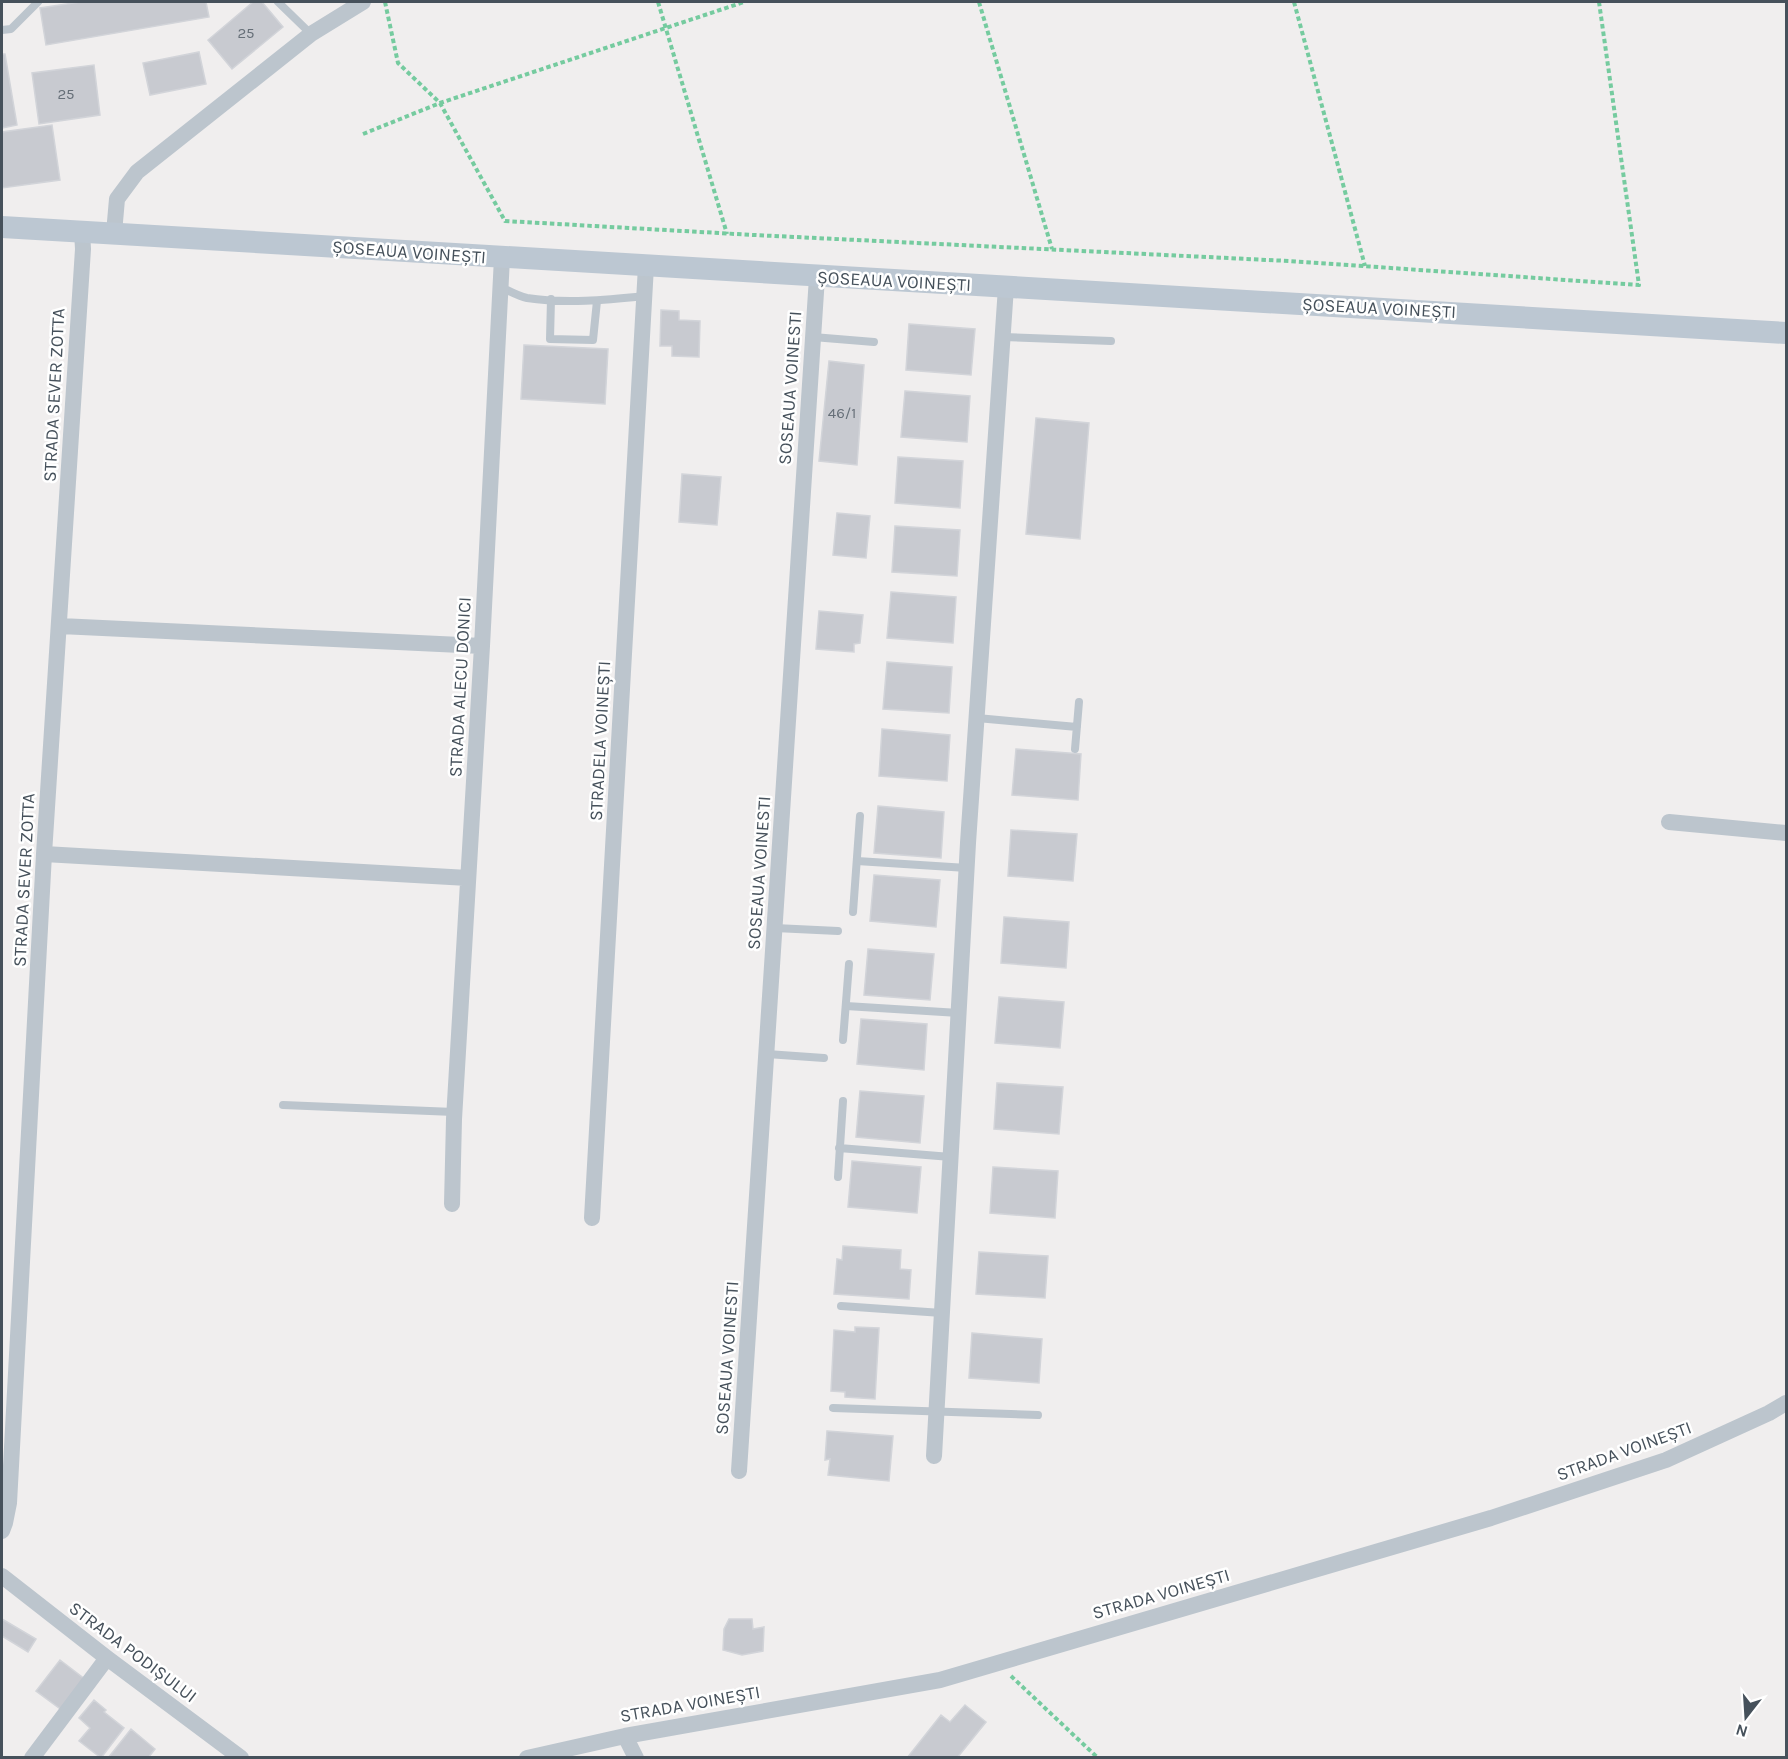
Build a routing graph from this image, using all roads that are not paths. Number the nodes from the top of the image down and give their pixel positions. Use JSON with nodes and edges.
{"nodes":[{"id":1,"x":38,"y":2,"type":"edge"},
{"id":2,"x":278,"y":2,"type":"edge"},
{"id":3,"x":363,"y":2,"type":"edge"},
{"id":4,"x":2,"y":30,"type":"edge"},
{"id":5,"x":311,"y":34,"type":"junction"},
{"id":6,"x":2,"y":227,"type":"edge"},
{"id":7,"x":82,"y":231,"type":"junction"},
{"id":8,"x":114,"y":233,"type":"junction"},
{"id":9,"x":502,"y":258,"type":"junction"},
{"id":10,"x":646,"y":266,"type":"junction"},
{"id":11,"x":817,"y":277,"type":"junction"},
{"id":12,"x":500,"y":287,"type":"junction"},
{"id":13,"x":1006,"y":287,"type":"junction"},
{"id":14,"x":645,"y":296,"type":"junction"},
{"id":15,"x":551,"y":299,"type":"junction"},
{"id":16,"x":597,"y":301,"type":"junction"},
{"id":17,"x":1786,"y":333,"type":"edge"},
{"id":18,"x":813,"y":337,"type":"junction"},
{"id":19,"x":1003,"y":338,"type":"junction"},
{"id":20,"x":1111,"y":341,"type":"dead end"},
{"id":21,"x":874,"y":342,"type":"dead end"},
{"id":22,"x":60,"y":626,"type":"junction"},
{"id":23,"x":482,"y":646,"type":"junction"},
{"id":24,"x":1079,"y":702,"type":"dead end"},
{"id":25,"x":977,"y":718,"type":"junction"},
{"id":26,"x":1077,"y":727,"type":"junction"},
{"id":27,"x":1075,"y":749,"type":"dead end"},
{"id":28,"x":860,"y":816,"type":"dead end"},
{"id":29,"x":1669,"y":822,"type":"dead end"},
{"id":30,"x":1786,"y":833,"type":"edge"},
{"id":31,"x":44,"y":854,"type":"junction"},
{"id":32,"x":857,"y":861,"type":"junction"},
{"id":33,"x":967,"y":868,"type":"junction"},
{"id":34,"x":468,"y":878,"type":"junction"},
{"id":35,"x":854,"y":912,"type":"dead end"},
{"id":36,"x":775,"y":928,"type":"junction"},
{"id":37,"x":838,"y":931,"type":"dead end"},
{"id":38,"x":849,"y":964,"type":"dead end"},
{"id":39,"x":846,"y":1006,"type":"junction"},
{"id":40,"x":959,"y":1013,"type":"junction"},
{"id":41,"x":843,"y":1040,"type":"dead end"},
{"id":42,"x":766,"y":1053,"type":"junction"},
{"id":43,"x":824,"y":1058,"type":"dead end"},
{"id":44,"x":843,"y":1101,"type":"dead end"},
{"id":45,"x":283,"y":1105,"type":"dead end"},
{"id":46,"x":454,"y":1115,"type":"junction"},
{"id":47,"x":839,"y":1148,"type":"junction"},
{"id":48,"x":951,"y":1157,"type":"junction"},
{"id":49,"x":838,"y":1177,"type":"dead end"},
{"id":50,"x":452,"y":1204,"type":"dead end"},
{"id":51,"x":592,"y":1218,"type":"dead end"},
{"id":52,"x":841,"y":1306,"type":"dead end"},
{"id":53,"x":942,"y":1313,"type":"junction"},
{"id":54,"x":1786,"y":1403,"type":"edge"},
{"id":55,"x":833,"y":1408,"type":"dead end"},
{"id":56,"x":937,"y":1412,"type":"junction"},
{"id":57,"x":1038,"y":1415,"type":"dead end"},
{"id":58,"x":934,"y":1456,"type":"dead end"},
{"id":59,"x":739,"y":1471,"type":"dead end"},
{"id":60,"x":2,"y":1531,"type":"edge"},
{"id":61,"x":2,"y":1576,"type":"edge"},
{"id":62,"x":106,"y":1658,"type":"junction"},
{"id":63,"x":625,"y":1736,"type":"junction"},
{"id":64,"x":32,"y":1758,"type":"edge"},
{"id":65,"x":241,"y":1758,"type":"edge"},
{"id":66,"x":527,"y":1758,"type":"edge"},
{"id":67,"x":636,"y":1758,"type":"edge"}],
"edges":[{"from":1,"to":4,"type":"lane"},
{"from":2,"to":5,"type":"lane"},
{"from":3,"to":5,"type":"street"},
{"from":5,"to":8,"type":"street"},
{"from":6,"to":7,"type":"main road","name":"ȘOSEAUA VOINEȘTI"},
{"from":7,"to":8,"type":"main road","name":"ȘOSEAUA VOINEȘTI"},
{"from":7,"to":22,"type":"street","name":"STRADA SEVER ZOTTA"},
{"from":8,"to":9,"type":"main road","name":"ȘOSEAUA VOINEȘTI"},
{"from":9,"to":10,"type":"main road","name":"ȘOSEAUA VOINEȘTI"},
{"from":9,"to":12,"type":"street","name":"STRADA ALECU DONICI"},
{"from":10,"to":11,"type":"main road","name":"ȘOSEAUA VOINEȘTI"},
{"from":10,"to":14,"type":"street","name":"STRADELA VOINEȘTI"},
{"from":11,"to":13,"type":"main road","name":"ȘOSEAUA VOINEȘTI"},
{"from":11,"to":18,"type":"street","name":"SOSEAUA VOINESTI"},
{"from":12,"to":15,"type":"lane"},
{"from":12,"to":23,"type":"street","name":"STRADA ALECU DONICI"},
{"from":13,"to":17,"type":"main road","name":"ȘOSEAUA VOINEȘTI"},
{"from":13,"to":19,"type":"street"},
{"from":14,"to":16,"type":"lane"},
{"from":14,"to":51,"type":"street","name":"STRADELA VOINEȘTI"},
{"from":15,"to":16,"type":"lane"},
{"from":15,"to":16,"type":"lane"},
{"from":18,"to":21,"type":"lane"},
{"from":18,"to":36,"type":"street","name":"SOSEAUA VOINESTI"},
{"from":19,"to":20,"type":"lane"},
{"from":19,"to":25,"type":"street"},
{"from":22,"to":23,"type":"street"},
{"from":22,"to":31,"type":"street","name":"STRADA SEVER ZOTTA"},
{"from":23,"to":34,"type":"street","name":"STRADA ALECU DONICI"},
{"from":24,"to":26,"type":"lane"},
{"from":25,"to":26,"type":"lane"},
{"from":25,"to":33,"type":"street"},
{"from":26,"to":27,"type":"lane"},
{"from":28,"to":32,"type":"lane"},
{"from":29,"to":30,"type":"street"},
{"from":31,"to":34,"type":"street"},
{"from":31,"to":60,"type":"street","name":"STRADA SEVER ZOTTA"},
{"from":32,"to":33,"type":"lane"},
{"from":32,"to":35,"type":"lane"},
{"from":33,"to":40,"type":"street"},
{"from":34,"to":46,"type":"street","name":"STRADA ALECU DONICI"},
{"from":36,"to":37,"type":"lane"},
{"from":36,"to":42,"type":"street","name":"SOSEAUA VOINESTI"},
{"from":38,"to":39,"type":"lane"},
{"from":39,"to":40,"type":"lane"},
{"from":39,"to":41,"type":"lane"},
{"from":40,"to":48,"type":"street"},
{"from":42,"to":43,"type":"lane"},
{"from":42,"to":59,"type":"street","name":"SOSEAUA VOINESTI"},
{"from":44,"to":47,"type":"lane"},
{"from":45,"to":46,"type":"lane"},
{"from":46,"to":50,"type":"street","name":"STRADA ALECU DONICI"},
{"from":47,"to":48,"type":"lane"},
{"from":47,"to":49,"type":"lane"},
{"from":48,"to":53,"type":"street"},
{"from":52,"to":53,"type":"lane"},
{"from":53,"to":56,"type":"street"},
{"from":54,"to":63,"type":"street","name":"STRADA VOINEȘTI"},
{"from":55,"to":56,"type":"lane"},
{"from":56,"to":57,"type":"lane"},
{"from":56,"to":58,"type":"street"},
{"from":61,"to":62,"type":"street","name":"STRADA PODIȘULUI"},
{"from":62,"to":64,"type":"street"},
{"from":62,"to":65,"type":"street","name":"STRADA PODIȘULUI"},
{"from":63,"to":66,"type":"street","name":"STRADA VOINEȘTI"},
{"from":63,"to":67,"type":"street"}]}
